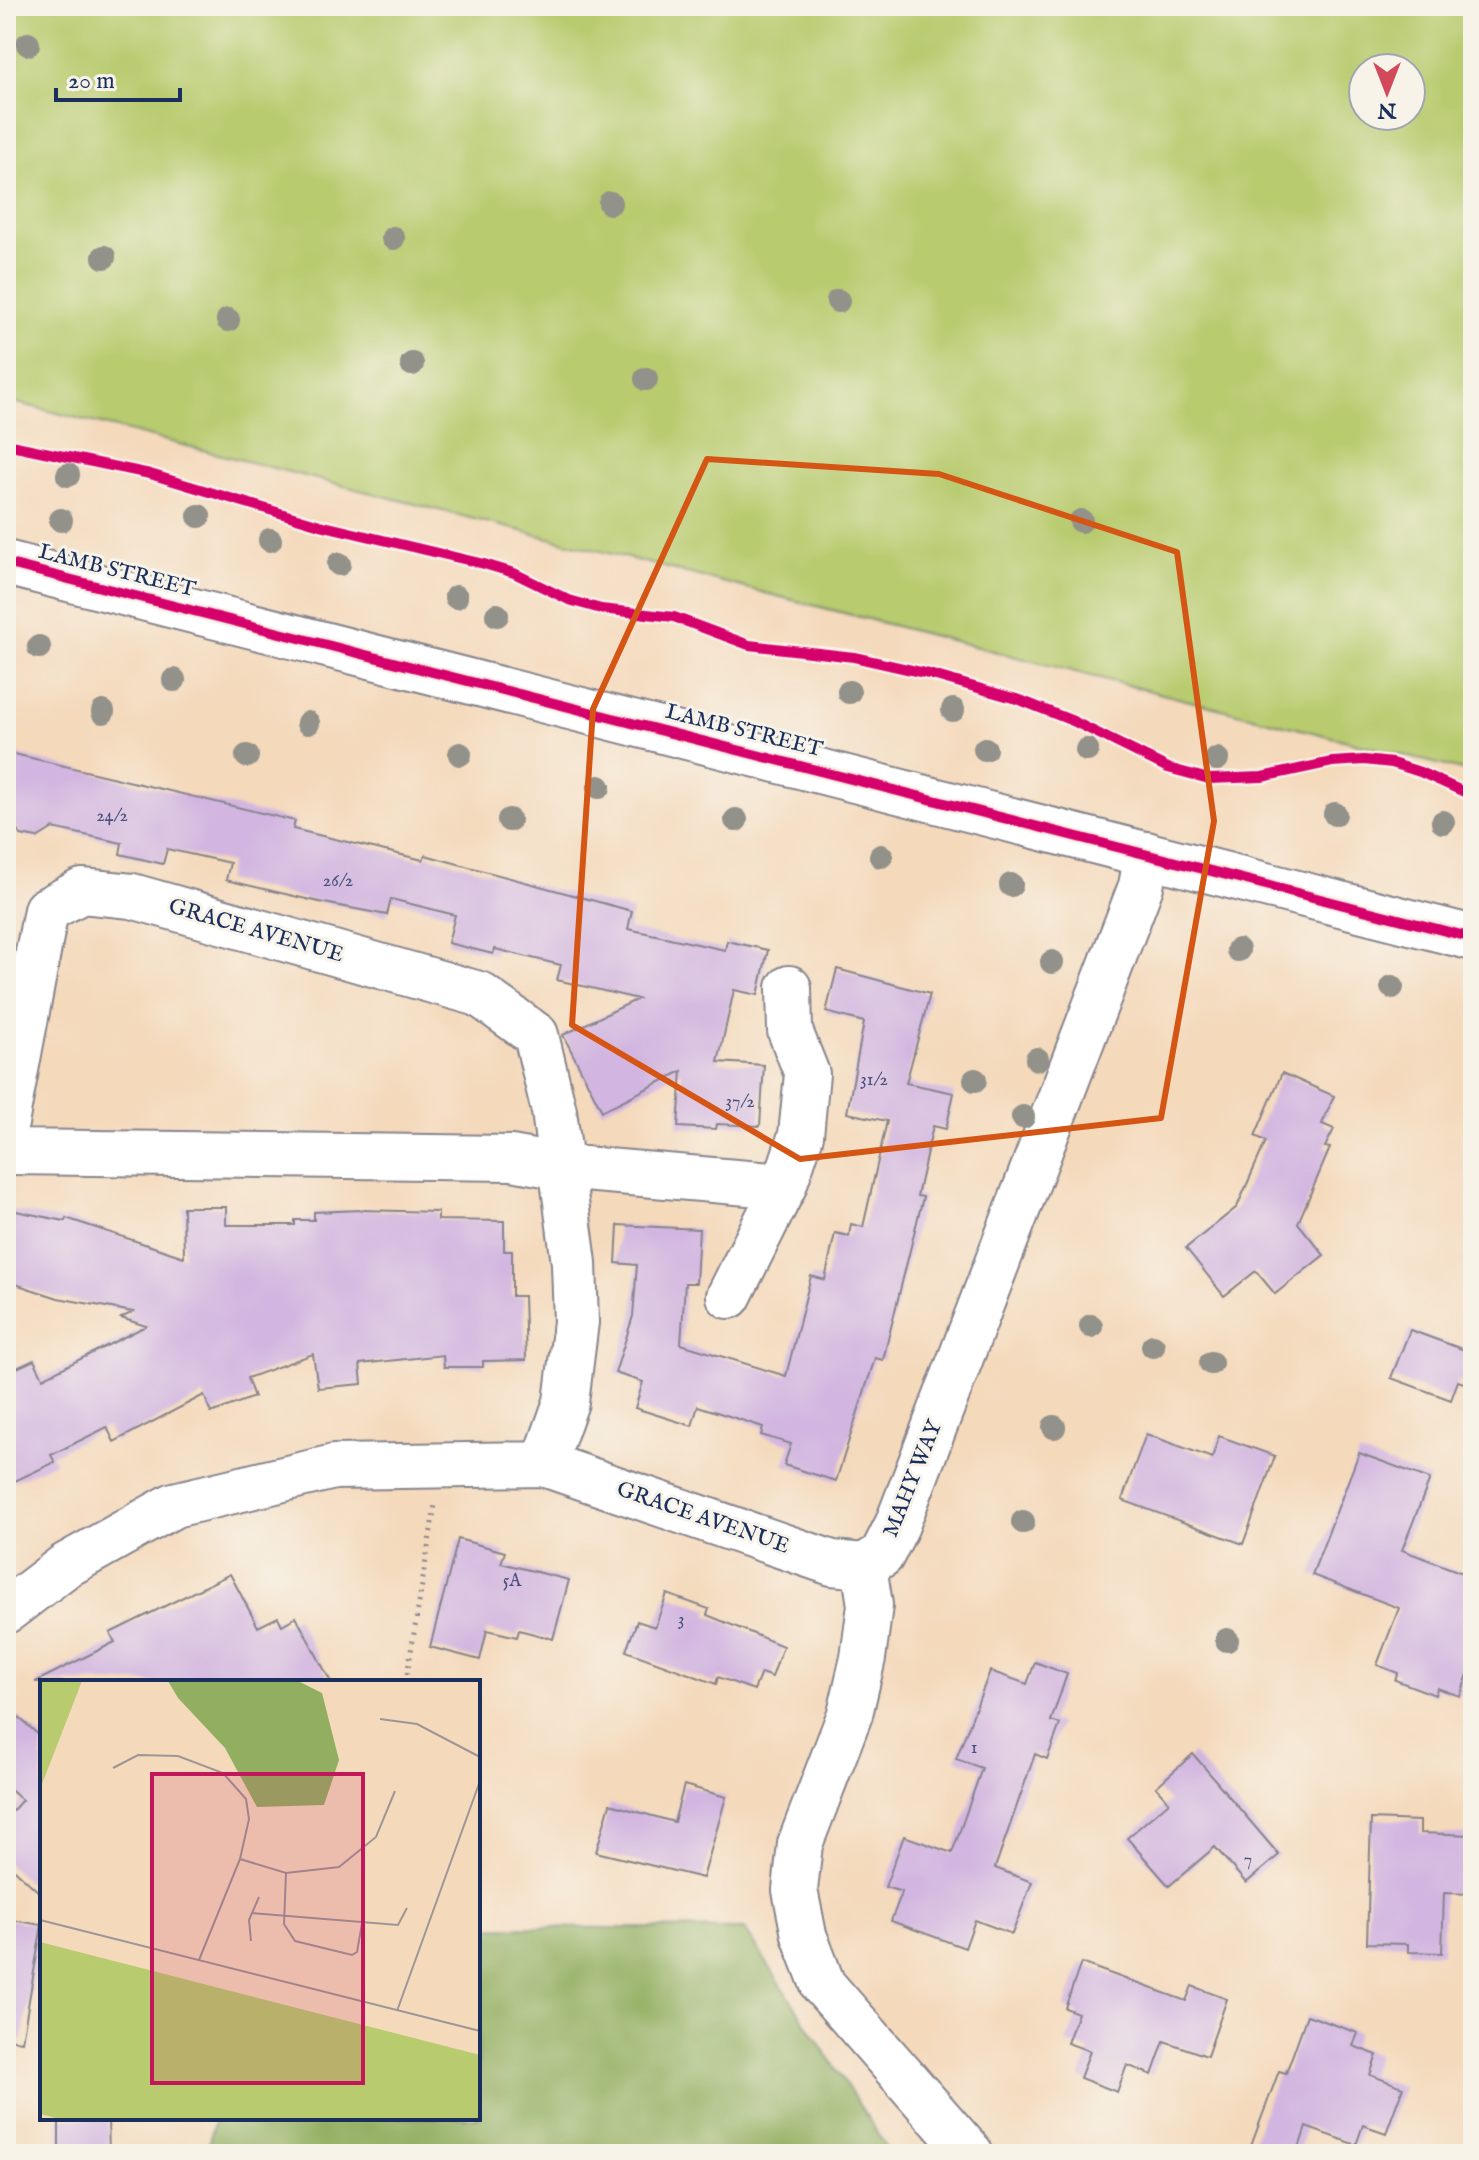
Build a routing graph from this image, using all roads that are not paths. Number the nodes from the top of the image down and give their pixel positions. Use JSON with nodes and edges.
{"nodes":[{"id":1,"x":6,"y":563,"type":"edge"},
{"id":2,"x":1147,"y":854,"type":"junction"},
{"id":3,"x":1473,"y":938,"type":"edge"},
{"id":4,"x":789,"y":988,"type":"dead end"},
{"id":5,"x":6,"y":1123,"type":"edge"},
{"id":6,"x":6,"y":1152,"type":"edge"},
{"id":7,"x":560,"y":1167,"type":"junction"},
{"id":8,"x":784,"y":1186,"type":"junction"},
{"id":9,"x":729,"y":1296,"type":"dead end"},
{"id":10,"x":544,"y":1464,"type":"junction"},
{"id":11,"x":864,"y":1566,"type":"junction"},
{"id":12,"x":6,"y":1611,"type":"edge"},
{"id":13,"x":971,"y":2154,"type":"edge"}],
"edges":[{"from":1,"to":2,"type":"street","name":"LAMB STREET"},
{"from":2,"to":3,"type":"street","name":"LAMB STREET"},
{"from":2,"to":11,"type":"street","name":"MAHY WAY"},
{"from":4,"to":8,"type":"street"},
{"from":5,"to":7,"type":"street","name":"GRACE AVENUE"},
{"from":6,"to":7,"type":"street"},
{"from":7,"to":8,"type":"street"},
{"from":7,"to":10,"type":"street","name":"GRACE AVENUE"},
{"from":8,"to":9,"type":"street"},
{"from":10,"to":11,"type":"street","name":"GRACE AVENUE"},
{"from":10,"to":12,"type":"street","name":"GRACE AVENUE"},
{"from":11,"to":13,"type":"street"}]}
